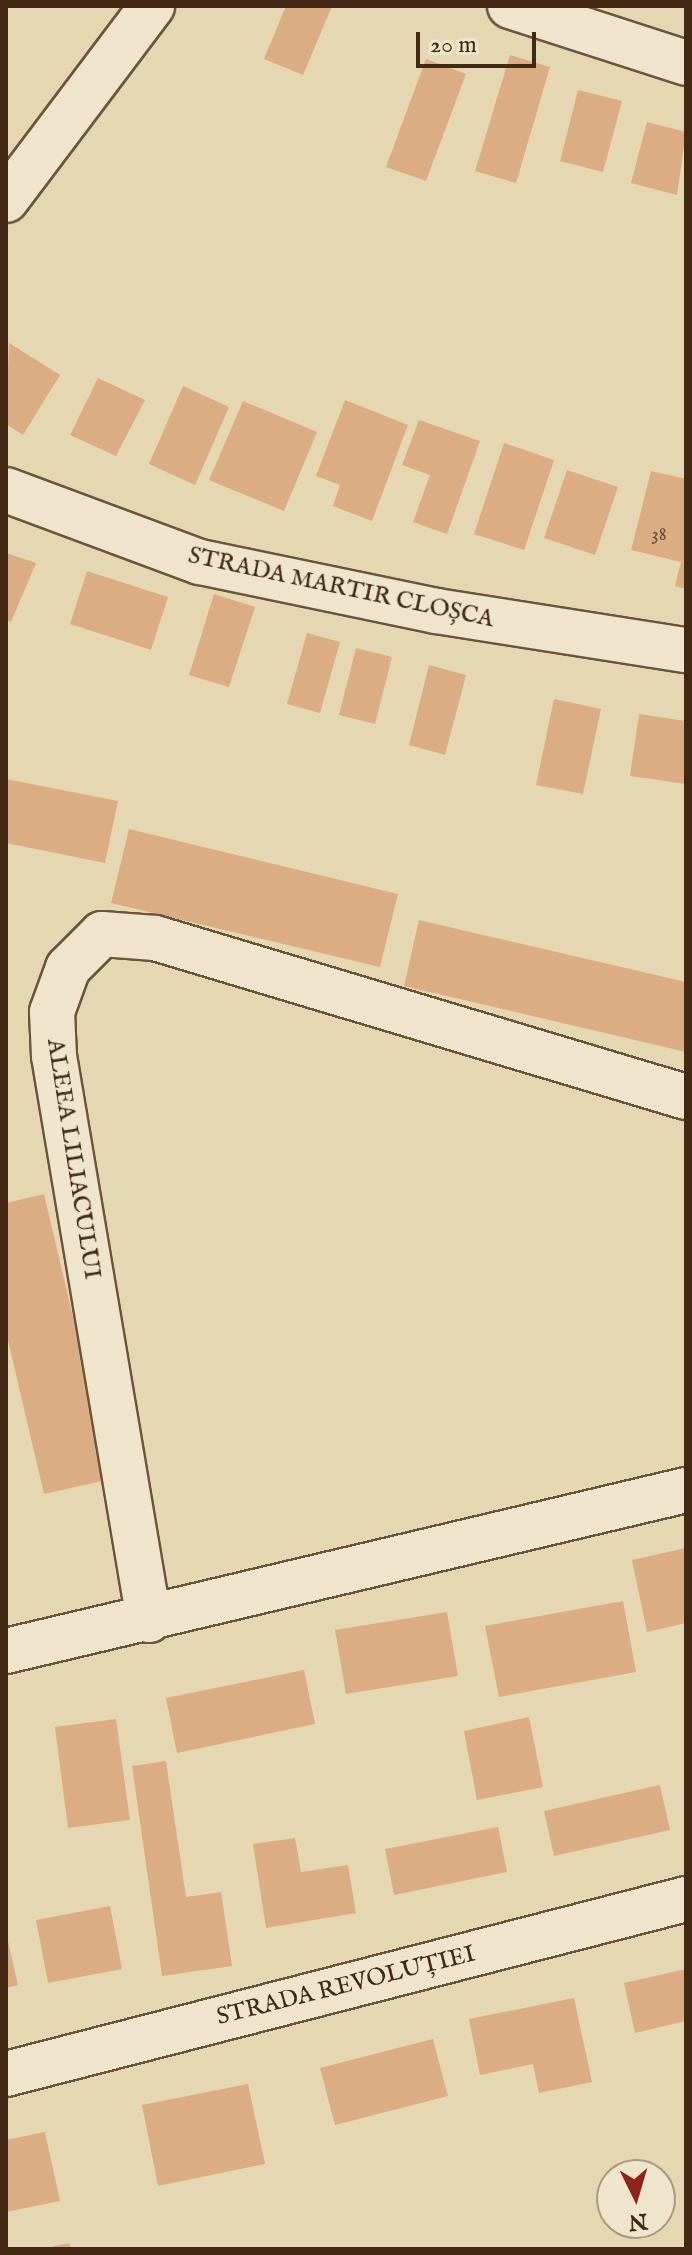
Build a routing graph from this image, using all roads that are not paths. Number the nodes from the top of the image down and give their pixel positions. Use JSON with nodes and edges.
{"nodes":[{"id":1,"x":152,"y":6,"type":"edge"},
{"id":2,"x":510,"y":6,"type":"edge"},
{"id":3,"x":686,"y":63,"type":"edge"},
{"id":4,"x":6,"y":200,"type":"edge"},
{"id":5,"x":6,"y":490,"type":"edge"},
{"id":6,"x":686,"y":650,"type":"edge"},
{"id":7,"x":686,"y":1097,"type":"edge"},
{"id":8,"x":686,"y":1490,"type":"edge"},
{"id":9,"x":149,"y":1620,"type":"junction"},
{"id":10,"x":6,"y":1651,"type":"edge"},
{"id":11,"x":686,"y":1899,"type":"edge"},
{"id":12,"x":6,"y":2074,"type":"edge"}],
"edges":[{"from":1,"to":4,"type":"street"},
{"from":2,"to":3,"type":"street"},
{"from":5,"to":6,"type":"street","name":"STRADA MARTIR CLOȘCA"},
{"from":7,"to":9,"type":"street","name":"ALEEA LILIACULUI"},
{"from":8,"to":9,"type":"street"},
{"from":9,"to":10,"type":"street"},
{"from":11,"to":12,"type":"street","name":"STRADA REVOLUȚIEI"}]}
